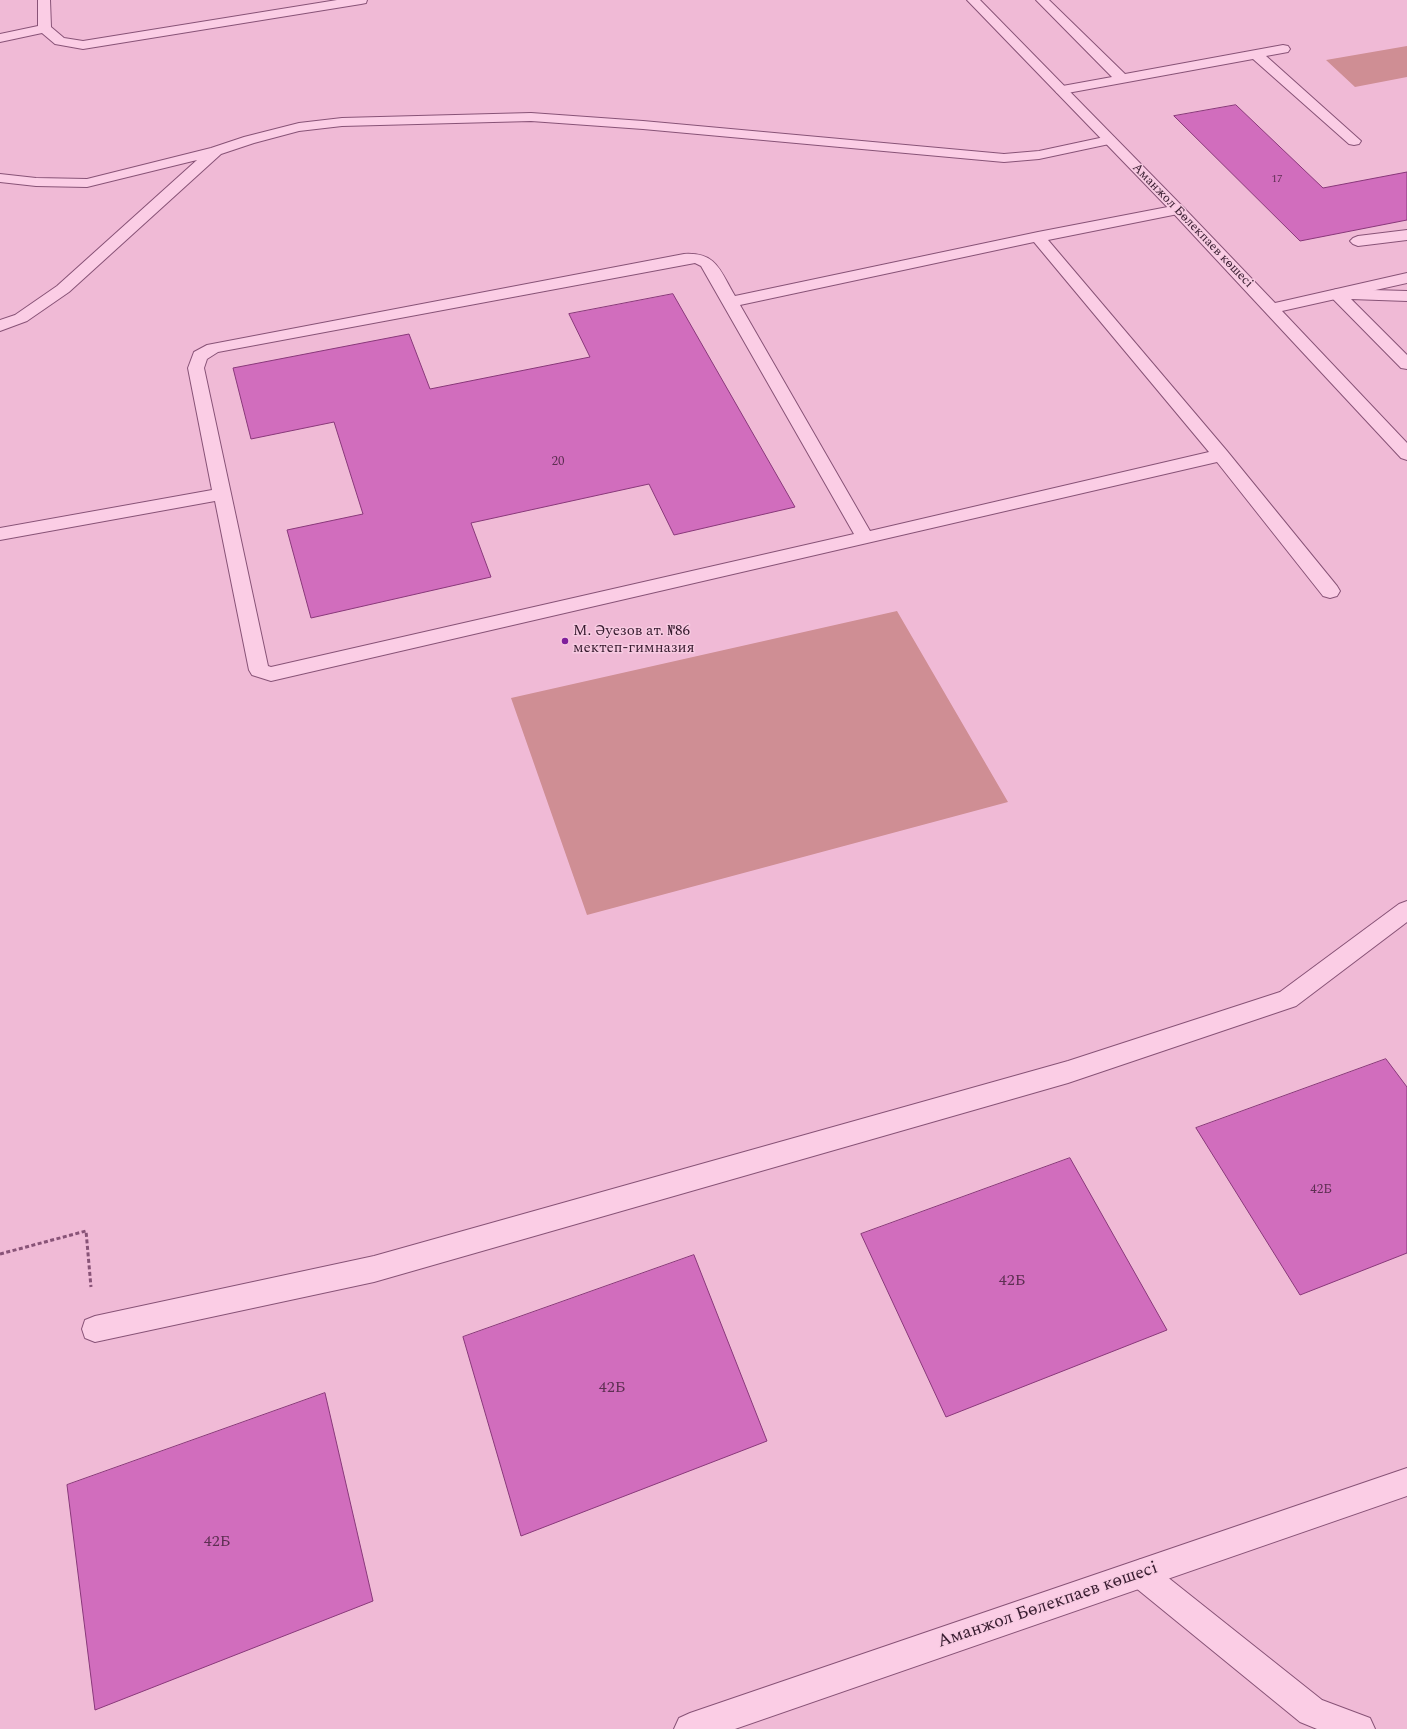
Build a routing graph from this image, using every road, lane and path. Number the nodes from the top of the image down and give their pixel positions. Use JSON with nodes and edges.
{"nodes":[{"id":1,"x":44,"y":0,"type":"edge"},
{"id":2,"x":361,"y":0,"type":"edge"},
{"id":3,"x":973,"y":0,"type":"edge"},
{"id":4,"x":1042,"y":0,"type":"edge"},
{"id":5,"x":45,"y":28,"type":"junction"},
{"id":6,"x":0,"y":38,"type":"edge"},
{"id":7,"x":1283,"y":49,"type":"dead end"},
{"id":8,"x":1256,"y":54,"type":"junction"},
{"id":9,"x":1121,"y":78,"type":"junction"},
{"id":10,"x":1062,"y":90,"type":"junction"},
{"id":11,"x":1109,"y":140,"type":"junction"},
{"id":12,"x":1354,"y":141,"type":"dead end"},
{"id":13,"x":216,"y":151,"type":"junction"},
{"id":14,"x":0,"y":178,"type":"edge"},
{"id":15,"x":1178,"y":210,"type":"junction"},
{"id":16,"x":1407,"y":235,"type":"edge"},
{"id":17,"x":1038,"y":237,"type":"junction"},
{"id":18,"x":1358,"y":241,"type":"dead end"},
{"id":19,"x":1407,"y":278,"type":"edge"},
{"id":20,"x":1337,"y":294,"type":"junction"},
{"id":21,"x":1407,"y":296,"type":"edge"},
{"id":22,"x":730,"y":302,"type":"junction"},
{"id":23,"x":1271,"y":309,"type":"junction"},
{"id":24,"x":0,"y":326,"type":"edge"},
{"id":25,"x":1407,"y":364,"type":"edge"},
{"id":26,"x":1407,"y":454,"type":"edge"},
{"id":27,"x":1221,"y":455,"type":"junction"},
{"id":28,"x":222,"y":494,"type":"junction"},
{"id":29,"x":0,"y":534,"type":"edge"},
{"id":30,"x":865,"y":538,"type":"junction"},
{"id":31,"x":1330,"y":591,"type":"dead end"},
{"id":32,"x":1407,"y":910,"type":"edge"},
{"id":33,"x":0,"y":1254,"type":"edge"},
{"id":34,"x":95,"y":1329,"type":"joint"},
{"id":35,"x":1407,"y":1482,"type":"edge"},
{"id":36,"x":1140,"y":1574,"type":"junction"},
{"id":37,"x":690,"y":1729,"type":"edge"},
{"id":38,"x":1359,"y":1729,"type":"edge"}],
"edges":[{"from":1,"to":5,"type":"street"},
{"from":2,"to":5,"type":"street"},
{"from":3,"to":10,"type":"street","name":"Аманжол Бөлекпаев көшесі"},
{"from":4,"to":9,"type":"street"},
{"from":5,"to":6,"type":"street"},
{"from":7,"to":8,"type":"street"},
{"from":8,"to":9,"type":"street"},
{"from":8,"to":12,"type":"street"},
{"from":9,"to":10,"type":"street"},
{"from":10,"to":11,"type":"street","name":"Аманжол Бөлекпаев көшесі"},
{"from":11,"to":13,"type":"street"},
{"from":11,"to":15,"type":"street","name":"Аманжол Бөлекпаев көшесі"},
{"from":13,"to":14,"type":"street"},
{"from":13,"to":24,"type":"street"},
{"from":15,"to":17,"type":"street"},
{"from":15,"to":23,"type":"street","name":"Аманжол Бөлекпаев көшесі"},
{"from":16,"to":18,"type":"street"},
{"from":17,"to":22,"type":"street"},
{"from":17,"to":27,"type":"street"},
{"from":19,"to":20,"type":"street"},
{"from":20,"to":21,"type":"street"},
{"from":20,"to":23,"type":"street"},
{"from":20,"to":25,"type":"street"},
{"from":22,"to":28,"type":"street"},
{"from":22,"to":30,"type":"street"},
{"from":23,"to":26,"type":"street","name":"Аманжол Бөлекпаев көшесі"},
{"from":27,"to":30,"type":"street"},
{"from":27,"to":31,"type":"street"},
{"from":28,"to":29,"type":"street"},
{"from":28,"to":30,"type":"street"},
{"from":32,"to":34,"type":"street"},
{"from":33,"to":34,"type":"path"},
{"from":35,"to":36,"type":"street","name":"Аманжол Бөлекпаев көшесі"},
{"from":36,"to":37,"type":"street","name":"Аманжол Бөлекпаев көшесі"},
{"from":36,"to":38,"type":"street"}]}
